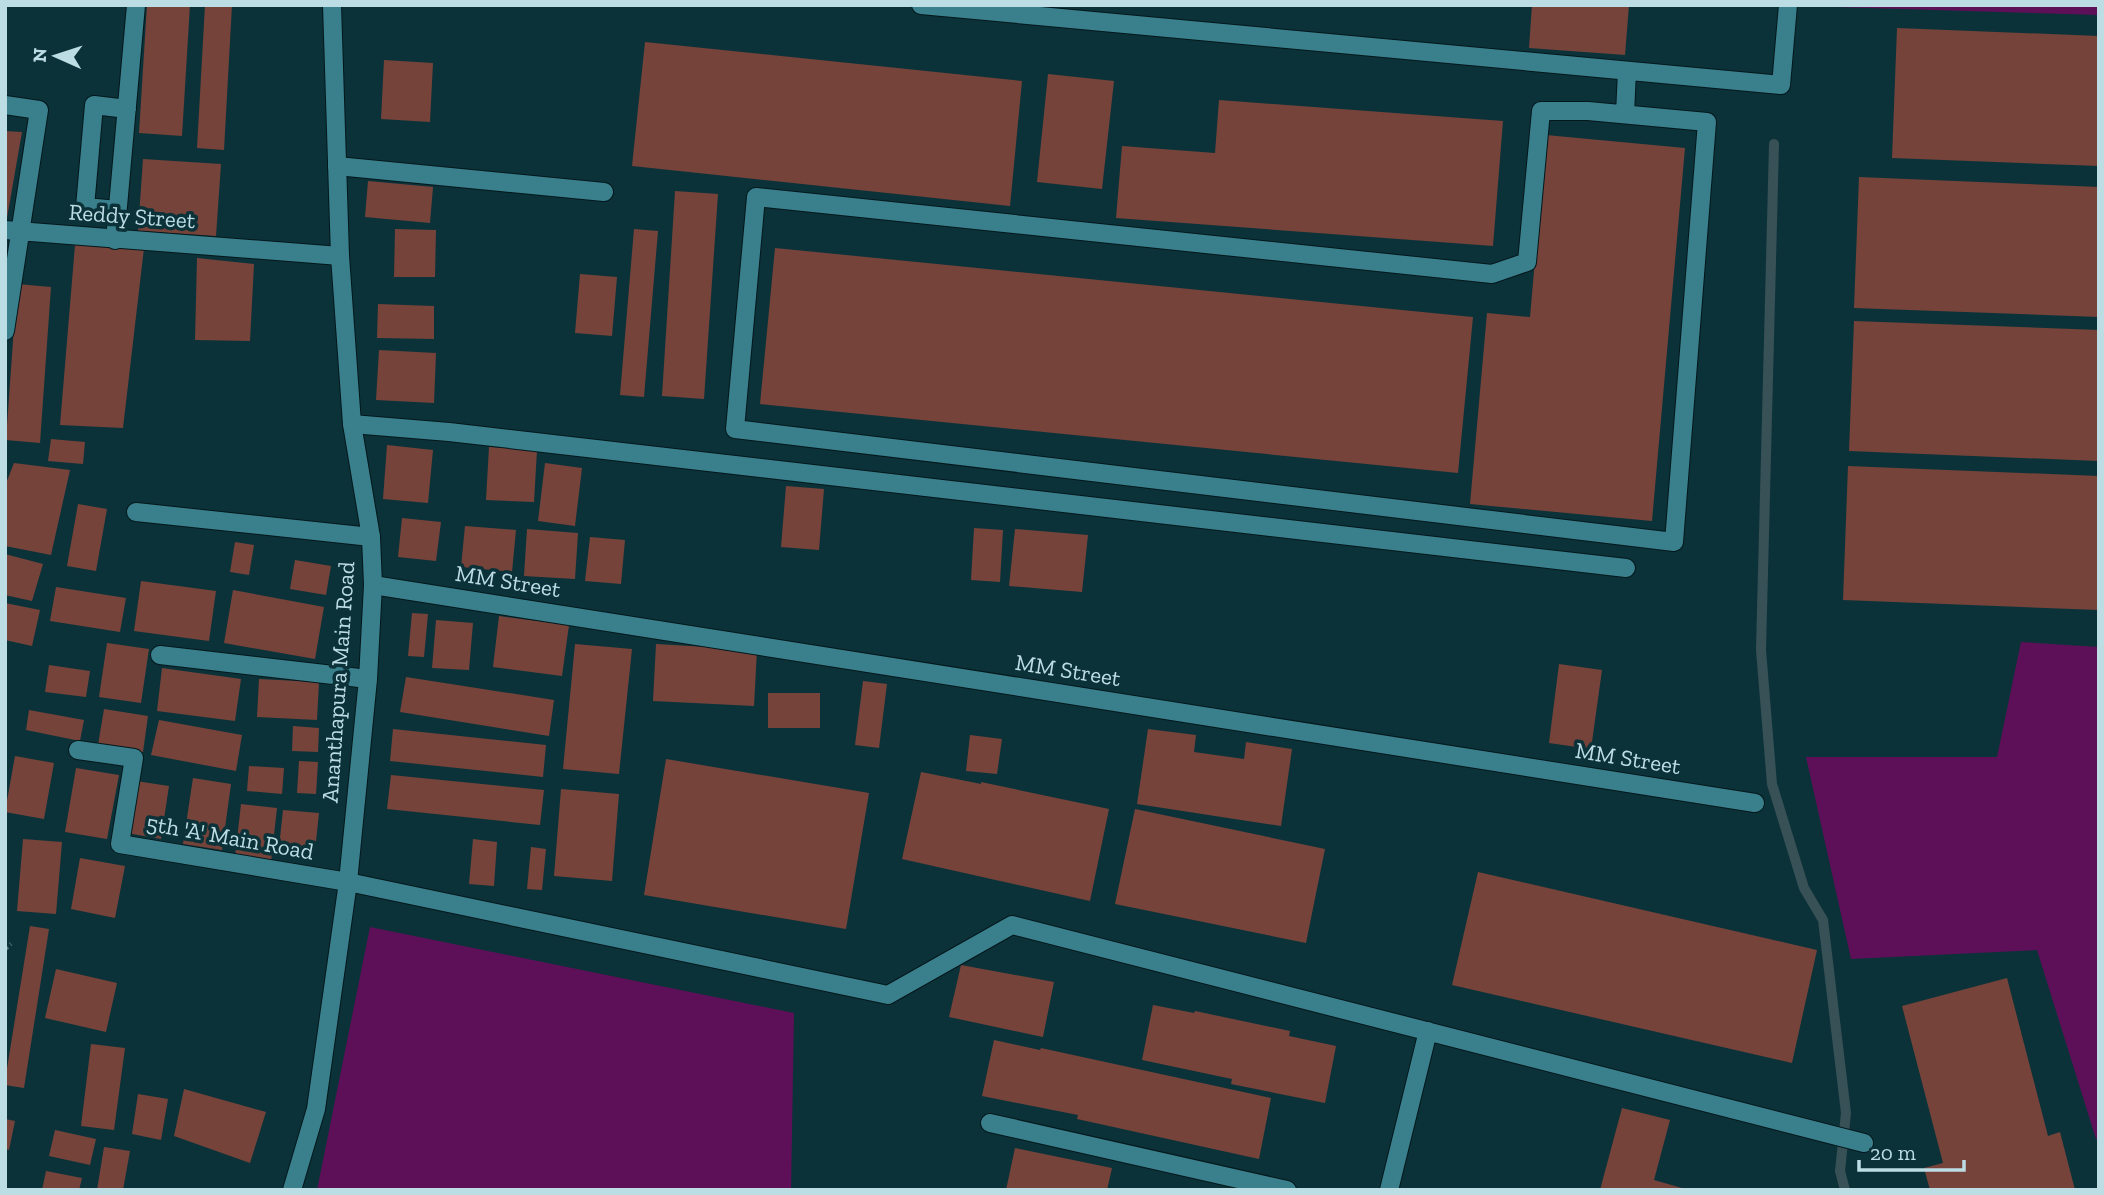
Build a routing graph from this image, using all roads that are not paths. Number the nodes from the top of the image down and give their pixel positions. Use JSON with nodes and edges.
{"nodes":[{"id":1,"x":136,"y":5,"type":"edge"},
{"id":2,"x":332,"y":5,"type":"edge"},
{"id":3,"x":921,"y":5,"type":"edge"},
{"id":4,"x":1788,"y":5,"type":"edge"},
{"id":5,"x":1627,"y":71,"type":"junction"},
{"id":6,"x":5,"y":105,"type":"edge"},
{"id":7,"x":128,"y":109,"type":"junction"},
{"id":8,"x":1625,"y":114,"type":"junction"},
{"id":9,"x":337,"y":166,"type":"junction"},
{"id":10,"x":604,"y":191,"type":"dead end"},
{"id":11,"x":118,"y":210,"type":"junction"},
{"id":12,"x":13,"y":231,"type":"edge"},
{"id":13,"x":116,"y":240,"type":"junction"},
{"id":14,"x":340,"y":257,"type":"junction"},
{"id":15,"x":5,"y":331,"type":"edge"},
{"id":16,"x":352,"y":424,"type":"junction"},
{"id":17,"x":136,"y":512,"type":"dead end"},
{"id":18,"x":371,"y":537,"type":"junction"},
{"id":19,"x":1626,"y":568,"type":"dead end"},
{"id":20,"x":373,"y":585,"type":"junction"},
{"id":21,"x":160,"y":655,"type":"dead end"},
{"id":22,"x":368,"y":679,"type":"junction"},
{"id":23,"x":78,"y":750,"type":"dead end"},
{"id":24,"x":1755,"y":803,"type":"dead end"},
{"id":25,"x":348,"y":882,"type":"junction"},
{"id":26,"x":1428,"y":1031,"type":"junction"},
{"id":27,"x":990,"y":1123,"type":"dead end"},
{"id":28,"x":1864,"y":1143,"type":"dead end"},
{"id":29,"x":292,"y":1190,"type":"edge"},
{"id":30,"x":1287,"y":1190,"type":"edge"},
{"id":31,"x":1389,"y":1190,"type":"edge"}],
"edges":[{"from":1,"to":7,"type":"street"},
{"from":2,"to":9,"type":"street","name":"Ananthapura Main Road"},
{"from":3,"to":5,"type":"street"},
{"from":4,"to":5,"type":"street"},
{"from":5,"to":8,"type":"street"},
{"from":6,"to":12,"type":"street"},
{"from":7,"to":11,"type":"street"},
{"from":7,"to":11,"type":"street"},
{"from":8,"to":8,"type":"street"},
{"from":9,"to":10,"type":"street"},
{"from":9,"to":14,"type":"street","name":"Ananthapura Main Road"},
{"from":11,"to":13,"type":"street"},
{"from":12,"to":13,"type":"street","name":"Reddy Street"},
{"from":12,"to":15,"type":"street"},
{"from":13,"to":14,"type":"street","name":"Reddy Street"},
{"from":14,"to":16,"type":"street","name":"Ananthapura Main Road"},
{"from":16,"to":18,"type":"street","name":"Ananthapura Main Road"},
{"from":16,"to":19,"type":"street"},
{"from":17,"to":18,"type":"street"},
{"from":18,"to":20,"type":"street","name":"Ananthapura Main Road"},
{"from":20,"to":22,"type":"street","name":"Ananthapura Main Road"},
{"from":20,"to":24,"type":"street","name":"MM Street"},
{"from":21,"to":22,"type":"street"},
{"from":22,"to":25,"type":"street","name":"Ananthapura Main Road"},
{"from":23,"to":25,"type":"street","name":"5th 'A' Main Road"},
{"from":25,"to":26,"type":"street"},
{"from":25,"to":29,"type":"street","name":"Ananthapura Main Road"},
{"from":26,"to":28,"type":"street"},
{"from":26,"to":31,"type":"street"},
{"from":27,"to":30,"type":"street"}]}
